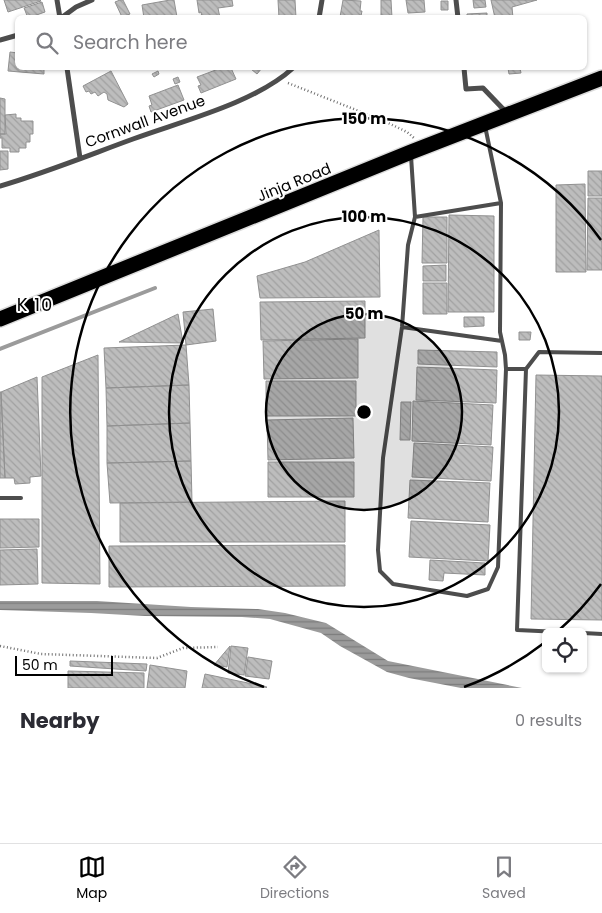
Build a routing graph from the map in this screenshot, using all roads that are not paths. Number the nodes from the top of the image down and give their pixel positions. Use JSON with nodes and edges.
{"nodes":[{"id":1,"x":57,"y":0,"type":"edge"},
{"id":2,"x":92,"y":0,"type":"edge"},
{"id":3,"x":322,"y":0,"type":"edge"},
{"id":4,"x":456,"y":0,"type":"edge"},
{"id":5,"x":60,"y":15,"type":"edge"},
{"id":6,"x":65,"y":15,"type":"edge"},
{"id":7,"x":320,"y":15,"type":"edge"},
{"id":8,"x":458,"y":15,"type":"edge"},
{"id":9,"x":15,"y":36,"type":"edge"},
{"id":10,"x":0,"y":40,"type":"edge"},
{"id":11,"x":67,"y":70,"type":"edge"},
{"id":12,"x":291,"y":70,"type":"edge"},
{"id":13,"x":464,"y":70,"type":"edge"},
{"id":14,"x":602,"y":78,"type":"edge"},
{"id":15,"x":508,"y":115,"type":"junction"},
{"id":16,"x":485,"y":123,"type":"junction"},
{"id":17,"x":418,"y":150,"type":"junction"},
{"id":18,"x":80,"y":158,"type":"junction"},
{"id":19,"x":0,"y":186,"type":"edge"},
{"id":20,"x":501,"y":202,"type":"junction"},
{"id":21,"x":415,"y":217,"type":"junction"},
{"id":22,"x":0,"y":319,"type":"edge"},
{"id":23,"x":402,"y":327,"type":"junction"},
{"id":24,"x":502,"y":340,"type":"junction"},
{"id":25,"x":602,"y":353,"type":"edge"},
{"id":26,"x":506,"y":369,"type":"junction"},
{"id":27,"x":526,"y":369,"type":"junction"},
{"id":28,"x":0,"y":498,"type":"edge"},
{"id":29,"x":21,"y":498,"type":"dead end"},
{"id":30,"x":542,"y":631,"type":"edge"},
{"id":31,"x":587,"y":633,"type":"edge"},
{"id":32,"x":602,"y":634,"type":"edge"}],
"edges":[{"from":1,"to":5,"type":"street"},
{"from":2,"to":6,"type":"street"},
{"from":3,"to":7,"type":"street"},
{"from":4,"to":8,"type":"street"},
{"from":9,"to":10,"type":"street"},
{"from":11,"to":18,"type":"street"},
{"from":12,"to":18,"type":"street","name":"Cornwall Avenue"},
{"from":13,"to":15,"type":"street"},
{"from":14,"to":15,"type":"highway","name":"Jinja Road"},
{"from":15,"to":16,"type":"highway","name":"Jinja Road"},
{"from":16,"to":17,"type":"highway","name":"Jinja Road"},
{"from":16,"to":20,"type":"lane"},
{"from":17,"to":21,"type":"lane"},
{"from":17,"to":22,"type":"highway","name":"Jinja Road"},
{"from":18,"to":19,"type":"street","name":"Cornwall Avenue"},
{"from":20,"to":21,"type":"lane"},
{"from":20,"to":24,"type":"lane"},
{"from":21,"to":23,"type":"lane"},
{"from":23,"to":24,"type":"lane"},
{"from":23,"to":26,"type":"lane"},
{"from":24,"to":26,"type":"lane"},
{"from":25,"to":27,"type":"lane"},
{"from":26,"to":27,"type":"lane"},
{"from":27,"to":30,"type":"lane"},
{"from":28,"to":29,"type":"lane"},
{"from":31,"to":32,"type":"lane"}]}
